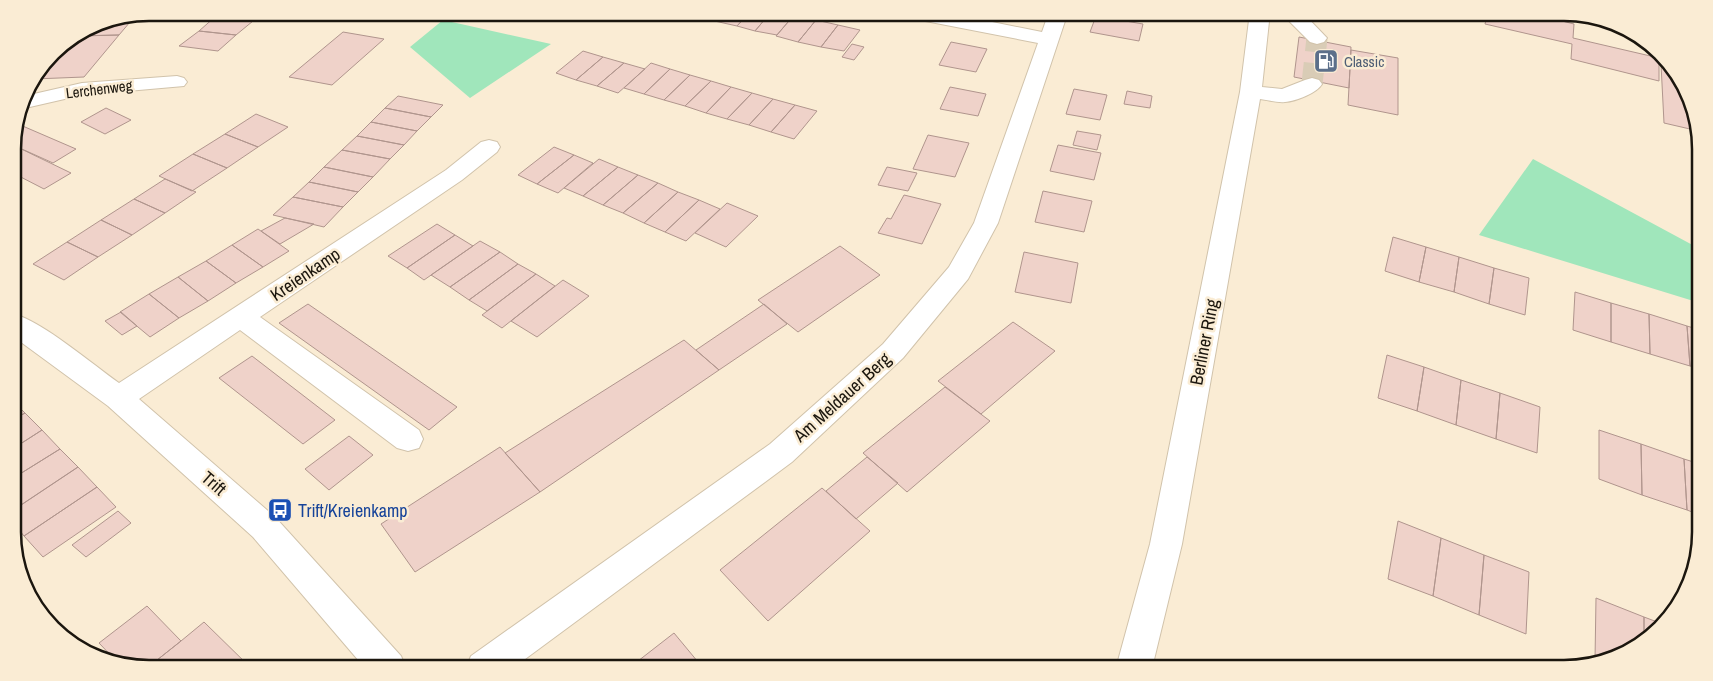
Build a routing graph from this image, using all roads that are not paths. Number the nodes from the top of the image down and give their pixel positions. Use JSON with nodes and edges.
{"nodes":[{"id":1,"x":959,"y":21,"type":"edge"},
{"id":2,"x":1056,"y":21,"type":"edge"},
{"id":3,"x":1259,"y":21,"type":"edge"},
{"id":4,"x":1300,"y":21,"type":"edge"},
{"id":5,"x":1317,"y":38,"type":"dead end"},
{"id":6,"x":1050,"y":39,"type":"junction"},
{"id":7,"x":177,"y":82,"type":"dead end"},
{"id":8,"x":1312,"y":84,"type":"dead end"},
{"id":9,"x":1251,"y":92,"type":"junction"},
{"id":10,"x":31,"y":101,"type":"edge"},
{"id":11,"x":489,"y":147,"type":"dead end"},
{"id":12,"x":241,"y":317,"type":"junction"},
{"id":13,"x":22,"y":329,"type":"edge"},
{"id":14,"x":118,"y":398,"type":"junction"},
{"id":15,"x":408,"y":439,"type":"dead end"},
{"id":16,"x":1136,"y":659,"type":"edge"},
{"id":17,"x":381,"y":660,"type":"edge"},
{"id":18,"x":495,"y":660,"type":"edge"}],
"edges":[{"from":1,"to":6,"type":"street"},
{"from":2,"to":6,"type":"street","name":"Am Meldauer Berg"},
{"from":3,"to":9,"type":"street","name":"Berliner Ring"},
{"from":4,"to":5,"type":"street"},
{"from":6,"to":18,"type":"street","name":"Am Meldauer Berg"},
{"from":7,"to":10,"type":"street","name":"Lerchenweg"},
{"from":8,"to":9,"type":"street"},
{"from":9,"to":16,"type":"street","name":"Berliner Ring"},
{"from":11,"to":12,"type":"street","name":"Kreienkamp"},
{"from":12,"to":14,"type":"street","name":"Kreienkamp"},
{"from":12,"to":15,"type":"street"},
{"from":13,"to":14,"type":"street","name":"Trift"},
{"from":14,"to":17,"type":"street","name":"Trift"}]}
